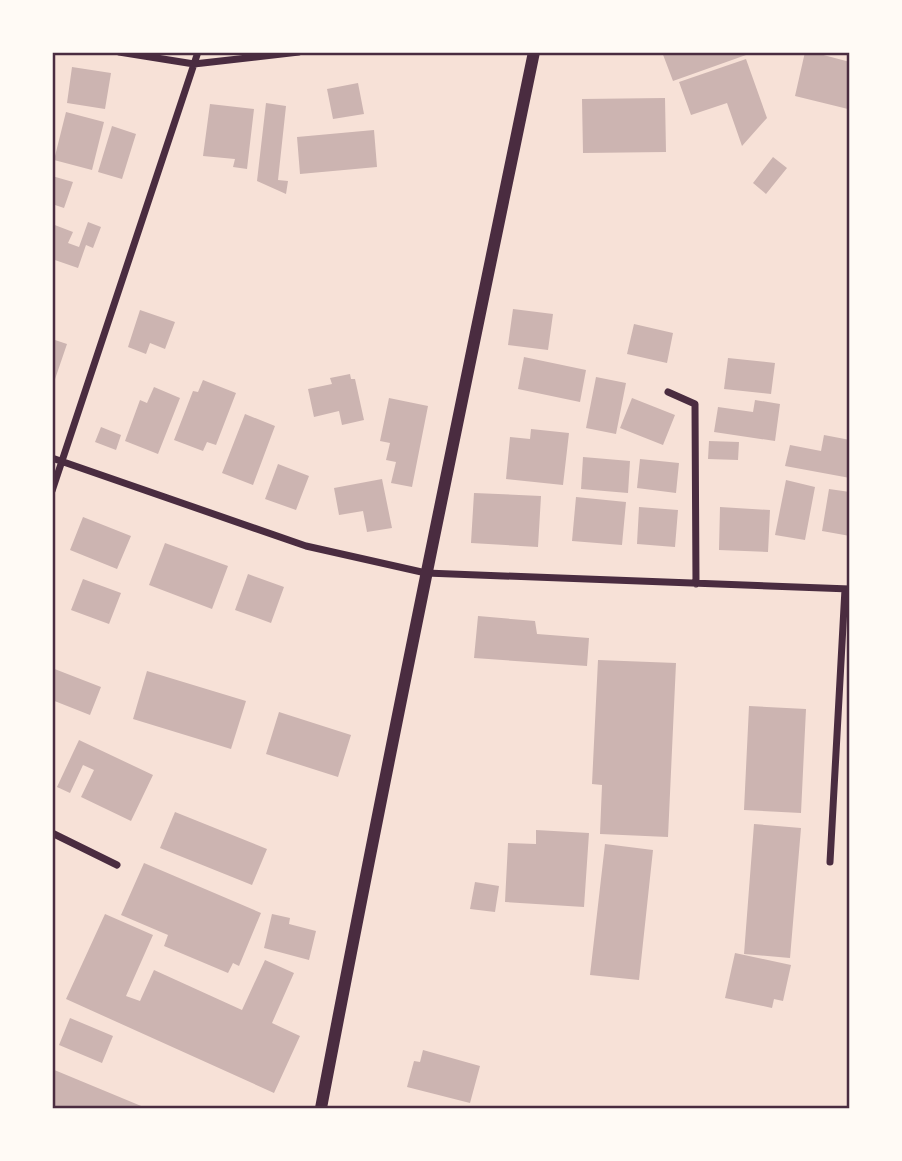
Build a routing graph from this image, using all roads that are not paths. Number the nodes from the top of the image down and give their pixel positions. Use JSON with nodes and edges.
{"nodes":[{"id":1,"x":119,"y":52,"type":"edge"},
{"id":2,"x":198,"y":52,"type":"edge"},
{"id":3,"x":299,"y":52,"type":"edge"},
{"id":4,"x":534,"y":52,"type":"edge"},
{"id":5,"x":194,"y":64,"type":"junction"},
{"id":6,"x":668,"y":392,"type":"dead end"},
{"id":7,"x":52,"y":458,"type":"edge"},
{"id":8,"x":63,"y":461,"type":"junction"},
{"id":9,"x":52,"y":491,"type":"edge"},
{"id":10,"x":426,"y":573,"type":"junction"},
{"id":11,"x":696,"y":584,"type":"junction"},
{"id":12,"x":847,"y":589,"type":"edge"},
{"id":13,"x":52,"y":834,"type":"edge"},
{"id":14,"x":830,"y":862,"type":"dead end"},
{"id":15,"x":117,"y":865,"type":"dead end"},
{"id":16,"x":321,"y":1108,"type":"edge"}],
"edges":[{"from":1,"to":5,"type":"street"},
{"from":2,"to":5,"type":"street"},
{"from":3,"to":5,"type":"street"},
{"from":4,"to":10,"type":"street"},
{"from":5,"to":8,"type":"street"},
{"from":6,"to":11,"type":"street"},
{"from":7,"to":8,"type":"street"},
{"from":8,"to":9,"type":"street"},
{"from":8,"to":10,"type":"street"},
{"from":10,"to":11,"type":"street"},
{"from":10,"to":16,"type":"street"},
{"from":11,"to":12,"type":"street"},
{"from":12,"to":14,"type":"street"},
{"from":13,"to":15,"type":"street"}]}
